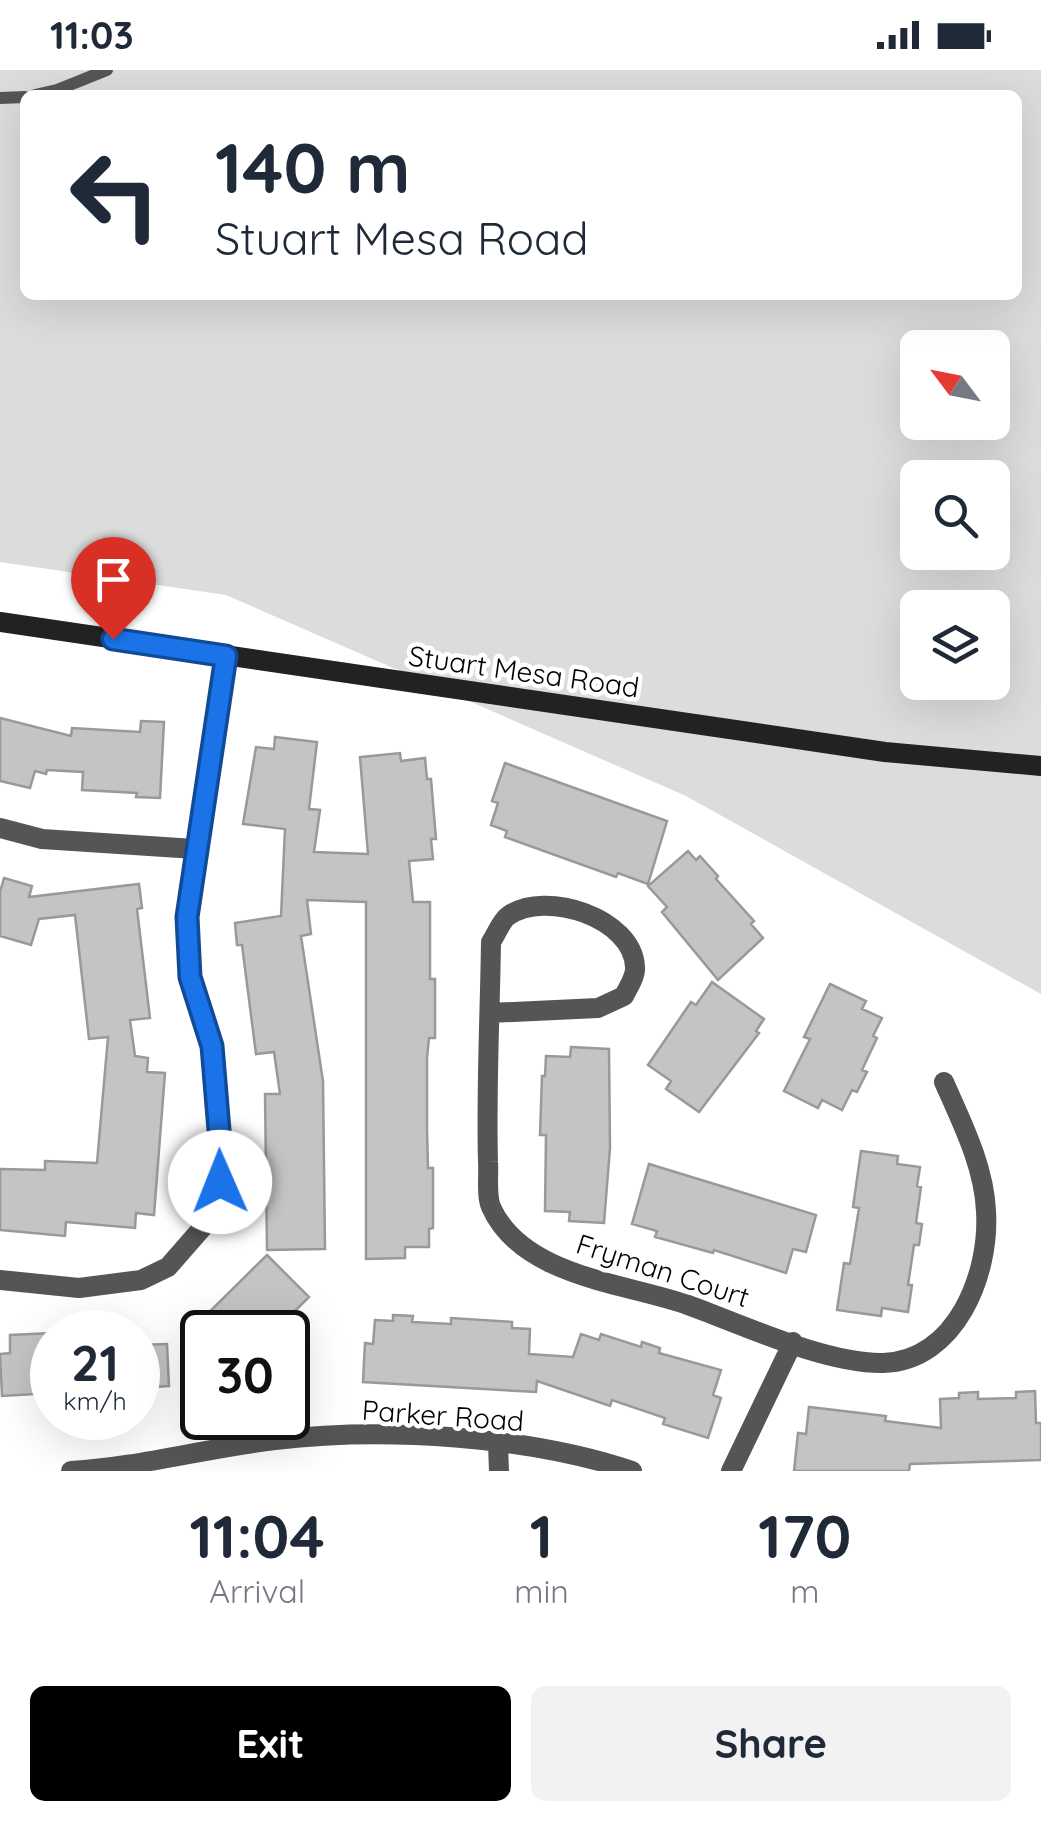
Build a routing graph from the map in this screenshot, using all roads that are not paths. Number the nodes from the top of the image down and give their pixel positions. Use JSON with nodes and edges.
{"nodes":[{"id":1,"x":107,"y":70,"type":"edge"},
{"id":2,"x":57,"y":90,"type":"edge"},
{"id":3,"x":0,"y":622,"type":"edge"},
{"id":4,"x":226,"y":656,"type":"junction"},
{"id":5,"x":1041,"y":766,"type":"edge"},
{"id":6,"x":0,"y":828,"type":"edge"},
{"id":7,"x":195,"y":849,"type":"junction"},
{"id":8,"x":490,"y":1013,"type":"junction"},
{"id":9,"x":944,"y":1082,"type":"dead end"},
{"id":10,"x":0,"y":1280,"type":"edge"},
{"id":11,"x":793,"y":1342,"type":"junction"},
{"id":12,"x":498,"y":1444,"type":"junction"},
{"id":13,"x":214,"y":1461,"type":"edge"},
{"id":14,"x":70,"y":1471,"type":"edge"},
{"id":15,"x":499,"y":1471,"type":"edge"},
{"id":16,"x":632,"y":1471,"type":"edge"},
{"id":17,"x":731,"y":1471,"type":"edge"}],
"edges":[{"from":1,"to":2,"type":"lane"},
{"from":3,"to":4,"type":"main road","name":"Stuart Mesa Road"},
{"from":4,"to":5,"type":"main road","name":"Stuart Mesa Road"},
{"from":4,"to":7,"type":"street"},
{"from":6,"to":7,"type":"street"},
{"from":7,"to":10,"type":"street"},
{"from":8,"to":8,"type":"street","name":"Fryman Court"},
{"from":8,"to":11,"type":"street","name":"Fryman Court"},
{"from":9,"to":11,"type":"street","name":"Fryman Court"},
{"from":11,"to":17,"type":"street"},
{"from":12,"to":13,"type":"street","name":"Parker Road"},
{"from":12,"to":15,"type":"street"},
{"from":12,"to":16,"type":"street","name":"Parker Road"},
{"from":13,"to":14,"type":"street","name":"Parker Road"}]}
